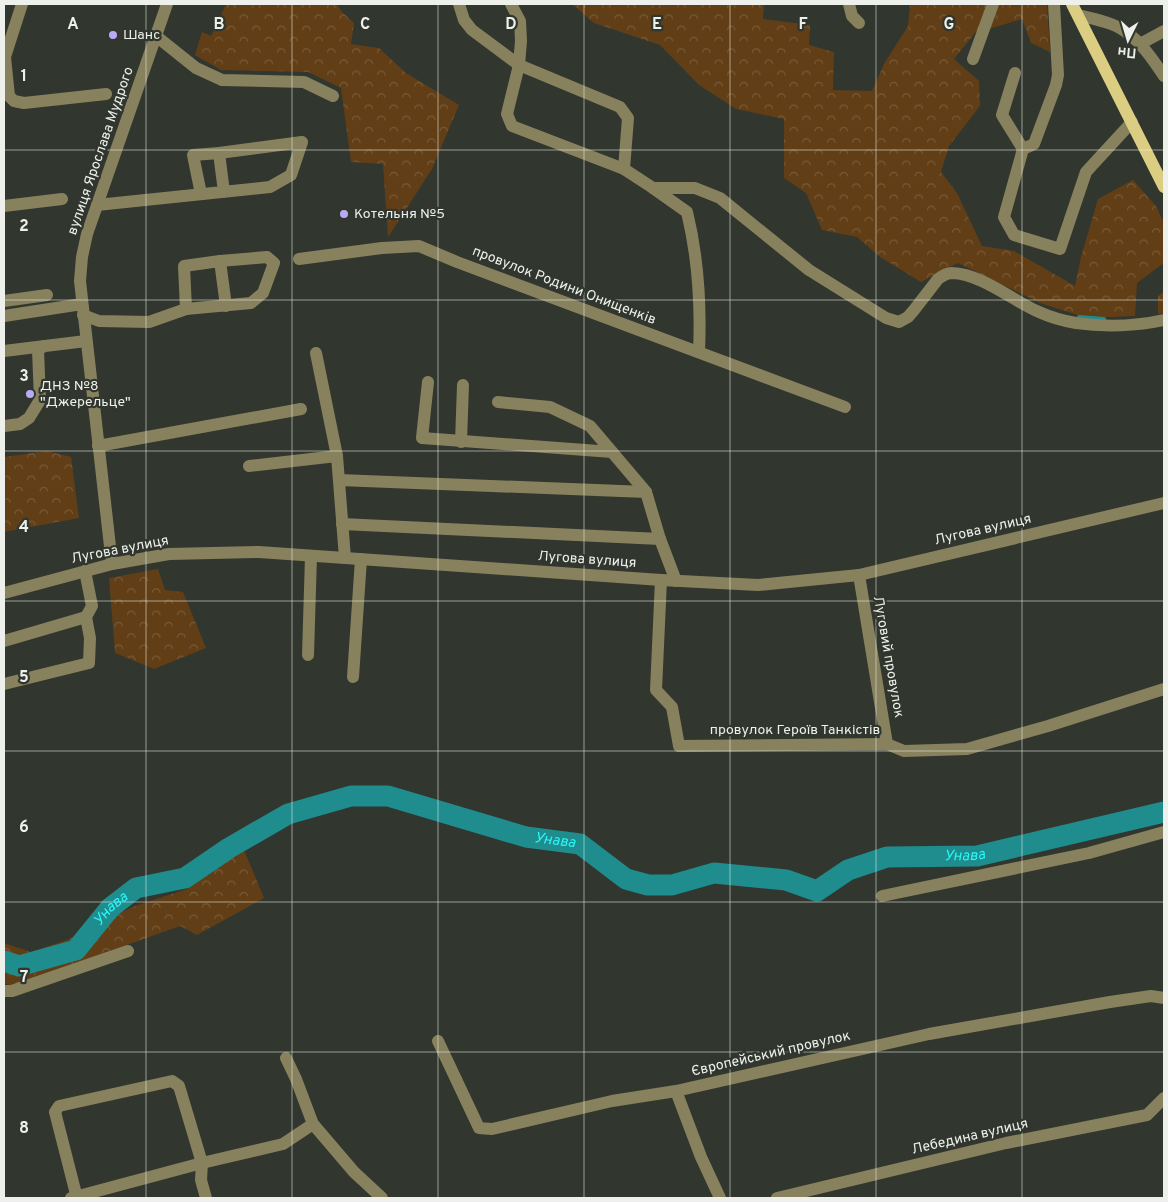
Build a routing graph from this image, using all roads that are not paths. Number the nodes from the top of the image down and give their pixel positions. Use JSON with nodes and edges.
{"nodes":[{"id":1,"x":22,"y":4,"type":"edge"},
{"id":2,"x":166,"y":4,"type":"edge"},
{"id":3,"x":459,"y":4,"type":"edge"},
{"id":4,"x":511,"y":4,"type":"edge"},
{"id":5,"x":848,"y":4,"type":"edge"},
{"id":6,"x":993,"y":4,"type":"edge"},
{"id":7,"x":1054,"y":4,"type":"edge"},
{"id":8,"x":1075,"y":9,"type":"edge"},
{"id":9,"x":859,"y":23,"type":"dead end"},
{"id":10,"x":1164,"y":30,"type":"edge"},
{"id":11,"x":156,"y":36,"type":"junction"},
{"id":12,"x":1140,"y":44,"type":"junction"},
{"id":13,"x":4,"y":59,"type":"edge"},
{"id":14,"x":973,"y":59,"type":"dead end"},
{"id":15,"x":519,"y":65,"type":"junction"},
{"id":16,"x":1015,"y":73,"type":"dead end"},
{"id":17,"x":1164,"y":76,"type":"edge"},
{"id":18,"x":106,"y":94,"type":"dead end"},
{"id":19,"x":333,"y":96,"type":"dead end"},
{"id":20,"x":1132,"y":122,"type":"junction"},
{"id":21,"x":1023,"y":149,"type":"junction"},
{"id":22,"x":219,"y":153,"type":"junction"},
{"id":23,"x":624,"y":169,"type":"junction"},
{"id":24,"x":1164,"y":187,"type":"edge"},
{"id":25,"x":653,"y":188,"type":"junction"},
{"id":26,"x":224,"y":192,"type":"junction"},
{"id":27,"x":201,"y":194,"type":"junction"},
{"id":28,"x":62,"y":199,"type":"dead end"},
{"id":29,"x":97,"y":205,"type":"junction"},
{"id":30,"x":4,"y":206,"type":"edge"},
{"id":31,"x":299,"y":259,"type":"dead end"},
{"id":32,"x":220,"y":261,"type":"junction"},
{"id":33,"x":47,"y":295,"type":"dead end"},
{"id":34,"x":4,"y":301,"type":"edge"},
{"id":35,"x":226,"y":306,"type":"junction"},
{"id":36,"x":186,"y":309,"type":"junction"},
{"id":37,"x":83,"y":310,"type":"junction"},
{"id":38,"x":4,"y":316,"type":"edge"},
{"id":39,"x":1164,"y":320,"type":"edge"},
{"id":40,"x":86,"y":341,"type":"junction"},
{"id":41,"x":44,"y":346,"type":"dead end"},
{"id":42,"x":4,"y":351,"type":"edge"},
{"id":43,"x":699,"y":352,"type":"junction"},
{"id":44,"x":316,"y":354,"type":"dead end"},
{"id":45,"x":428,"y":382,"type":"dead end"},
{"id":46,"x":463,"y":385,"type":"dead end"},
{"id":47,"x":498,"y":402,"type":"dead end"},
{"id":48,"x":844,"y":407,"type":"dead end"},
{"id":49,"x":301,"y":409,"type":"dead end"},
{"id":50,"x":4,"y":426,"type":"edge"},
{"id":51,"x":461,"y":442,"type":"junction"},
{"id":52,"x":98,"y":446,"type":"junction"},
{"id":53,"x":612,"y":452,"type":"junction"},
{"id":54,"x":336,"y":456,"type":"junction"},
{"id":55,"x":249,"y":466,"type":"dead end"},
{"id":56,"x":338,"y":480,"type":"junction"},
{"id":57,"x":646,"y":492,"type":"junction"},
{"id":58,"x":1164,"y":503,"type":"edge"},
{"id":59,"x":342,"y":524,"type":"junction"},
{"id":60,"x":660,"y":539,"type":"junction"},
{"id":61,"x":311,"y":556,"type":"junction"},
{"id":62,"x":345,"y":558,"type":"junction"},
{"id":63,"x":361,"y":559,"type":"junction"},
{"id":64,"x":112,"y":564,"type":"junction"},
{"id":65,"x":85,"y":572,"type":"junction"},
{"id":66,"x":859,"y":574,"type":"junction"},
{"id":67,"x":661,"y":580,"type":"junction"},
{"id":68,"x":676,"y":580,"type":"junction"},
{"id":69,"x":4,"y":593,"type":"edge"},
{"id":70,"x":86,"y":617,"type":"junction"},
{"id":71,"x":4,"y":641,"type":"edge"},
{"id":72,"x":308,"y":655,"type":"dead end"},
{"id":73,"x":353,"y":677,"type":"dead end"},
{"id":74,"x":4,"y":684,"type":"edge"},
{"id":75,"x":1164,"y":689,"type":"edge"},
{"id":76,"x":888,"y":744,"type":"junction"},
{"id":77,"x":1164,"y":832,"type":"edge"},
{"id":78,"x":882,"y":896,"type":"dead end"},
{"id":79,"x":128,"y":951,"type":"dead end"},
{"id":80,"x":4,"y":991,"type":"edge"},
{"id":81,"x":1164,"y":998,"type":"edge"},
{"id":82,"x":438,"y":1041,"type":"dead end"},
{"id":83,"x":286,"y":1058,"type":"dead end"},
{"id":84,"x":676,"y":1091,"type":"junction"},
{"id":85,"x":1164,"y":1098,"type":"edge"},
{"id":86,"x":314,"y":1124,"type":"junction"},
{"id":87,"x":202,"y":1163,"type":"junction"},
{"id":88,"x":75,"y":1198,"type":"edge"},
{"id":89,"x":206,"y":1198,"type":"edge"},
{"id":90,"x":382,"y":1198,"type":"edge"},
{"id":91,"x":720,"y":1198,"type":"edge"},
{"id":92,"x":777,"y":1198,"type":"edge"}],
"edges":[{"from":1,"to":13,"type":"street"},
{"from":2,"to":11,"type":"street","name":"вулиця Ярослава Мудрого"},
{"from":3,"to":15,"type":"street"},
{"from":4,"to":15,"type":"street"},
{"from":5,"to":9,"type":"street"},
{"from":6,"to":14,"type":"street"},
{"from":7,"to":21,"type":"street"},
{"from":8,"to":12,"type":"street"},
{"from":8,"to":20,"type":"main road"},
{"from":10,"to":12,"type":"street"},
{"from":11,"to":19,"type":"street"},
{"from":11,"to":29,"type":"street","name":"вулиця Ярослава Мудрого"},
{"from":12,"to":17,"type":"street"},
{"from":13,"to":18,"type":"street","name":"вулиця Ярослава Мудрого"},
{"from":15,"to":23,"type":"street"},
{"from":15,"to":23,"type":"street"},
{"from":16,"to":21,"type":"street"},
{"from":20,"to":21,"type":"street"},
{"from":20,"to":24,"type":"main road"},
{"from":22,"to":26,"type":"street"},
{"from":22,"to":26,"type":"street"},
{"from":22,"to":27,"type":"street"},
{"from":23,"to":25,"type":"street"},
{"from":25,"to":39,"type":"street"},
{"from":25,"to":43,"type":"street"},
{"from":26,"to":27,"type":"street"},
{"from":27,"to":29,"type":"street"},
{"from":28,"to":30,"type":"street","name":"вулиця Ярослава Мудрого"},
{"from":29,"to":37,"type":"street","name":"вулиця Ярослава Мудрого"},
{"from":31,"to":43,"type":"street","name":"провулок Родини Онищенків"},
{"from":32,"to":35,"type":"street"},
{"from":32,"to":35,"type":"street"},
{"from":32,"to":36,"type":"street"},
{"from":33,"to":34,"type":"street"},
{"from":35,"to":36,"type":"street"},
{"from":36,"to":37,"type":"street"},
{"from":37,"to":38,"type":"street"},
{"from":37,"to":40,"type":"street","name":"вулиця Ярослава Мудрого"},
{"from":40,"to":42,"type":"street"},
{"from":40,"to":52,"type":"street","name":"вулиця Ярослава Мудрого"},
{"from":41,"to":50,"type":"street"},
{"from":43,"to":48,"type":"street","name":"провулок Родини Онищенків"},
{"from":44,"to":54,"type":"street"},
{"from":45,"to":51,"type":"street"},
{"from":46,"to":51,"type":"street"},
{"from":47,"to":53,"type":"street"},
{"from":49,"to":52,"type":"street"},
{"from":51,"to":53,"type":"street"},
{"from":52,"to":64,"type":"street","name":"вулиця Ярослава Мудрого"},
{"from":53,"to":57,"type":"street"},
{"from":54,"to":55,"type":"street"},
{"from":54,"to":56,"type":"street"},
{"from":56,"to":57,"type":"street"},
{"from":56,"to":59,"type":"street"},
{"from":57,"to":60,"type":"street"},
{"from":58,"to":66,"type":"street","name":"Лугова вулиця"},
{"from":59,"to":60,"type":"street"},
{"from":59,"to":62,"type":"street"},
{"from":60,"to":68,"type":"street"},
{"from":61,"to":62,"type":"street","name":"Лугова вулиця"},
{"from":61,"to":64,"type":"street","name":"Лугова вулиця"},
{"from":61,"to":72,"type":"street"},
{"from":62,"to":63,"type":"street","name":"Лугова вулиця"},
{"from":63,"to":67,"type":"street","name":"Лугова вулиця"},
{"from":63,"to":73,"type":"street"},
{"from":64,"to":65,"type":"street","name":"Лугова вулиця"},
{"from":65,"to":69,"type":"street","name":"Лугова вулиця"},
{"from":65,"to":70,"type":"street"},
{"from":66,"to":68,"type":"street","name":"Лугова вулиця"},
{"from":66,"to":76,"type":"street","name":"Луговий провулок"},
{"from":67,"to":68,"type":"street","name":"Лугова вулиця"},
{"from":67,"to":76,"type":"street","name":"провулок Героїв Танкістів"},
{"from":70,"to":71,"type":"street"},
{"from":70,"to":74,"type":"street"},
{"from":75,"to":76,"type":"street","name":"провулок Героїв Танкістів"},
{"from":77,"to":78,"type":"street"},
{"from":79,"to":80,"type":"street"},
{"from":81,"to":84,"type":"street","name":"Європейський провулок"},
{"from":82,"to":84,"type":"street","name":"Європейський провулок"},
{"from":83,"to":86,"type":"street"},
{"from":84,"to":91,"type":"street"},
{"from":85,"to":92,"type":"street","name":"Лебедина вулиця"},
{"from":86,"to":87,"type":"street"},
{"from":86,"to":90,"type":"street"},
{"from":87,"to":88,"type":"street"},
{"from":87,"to":88,"type":"street"},
{"from":87,"to":89,"type":"street"}]}
